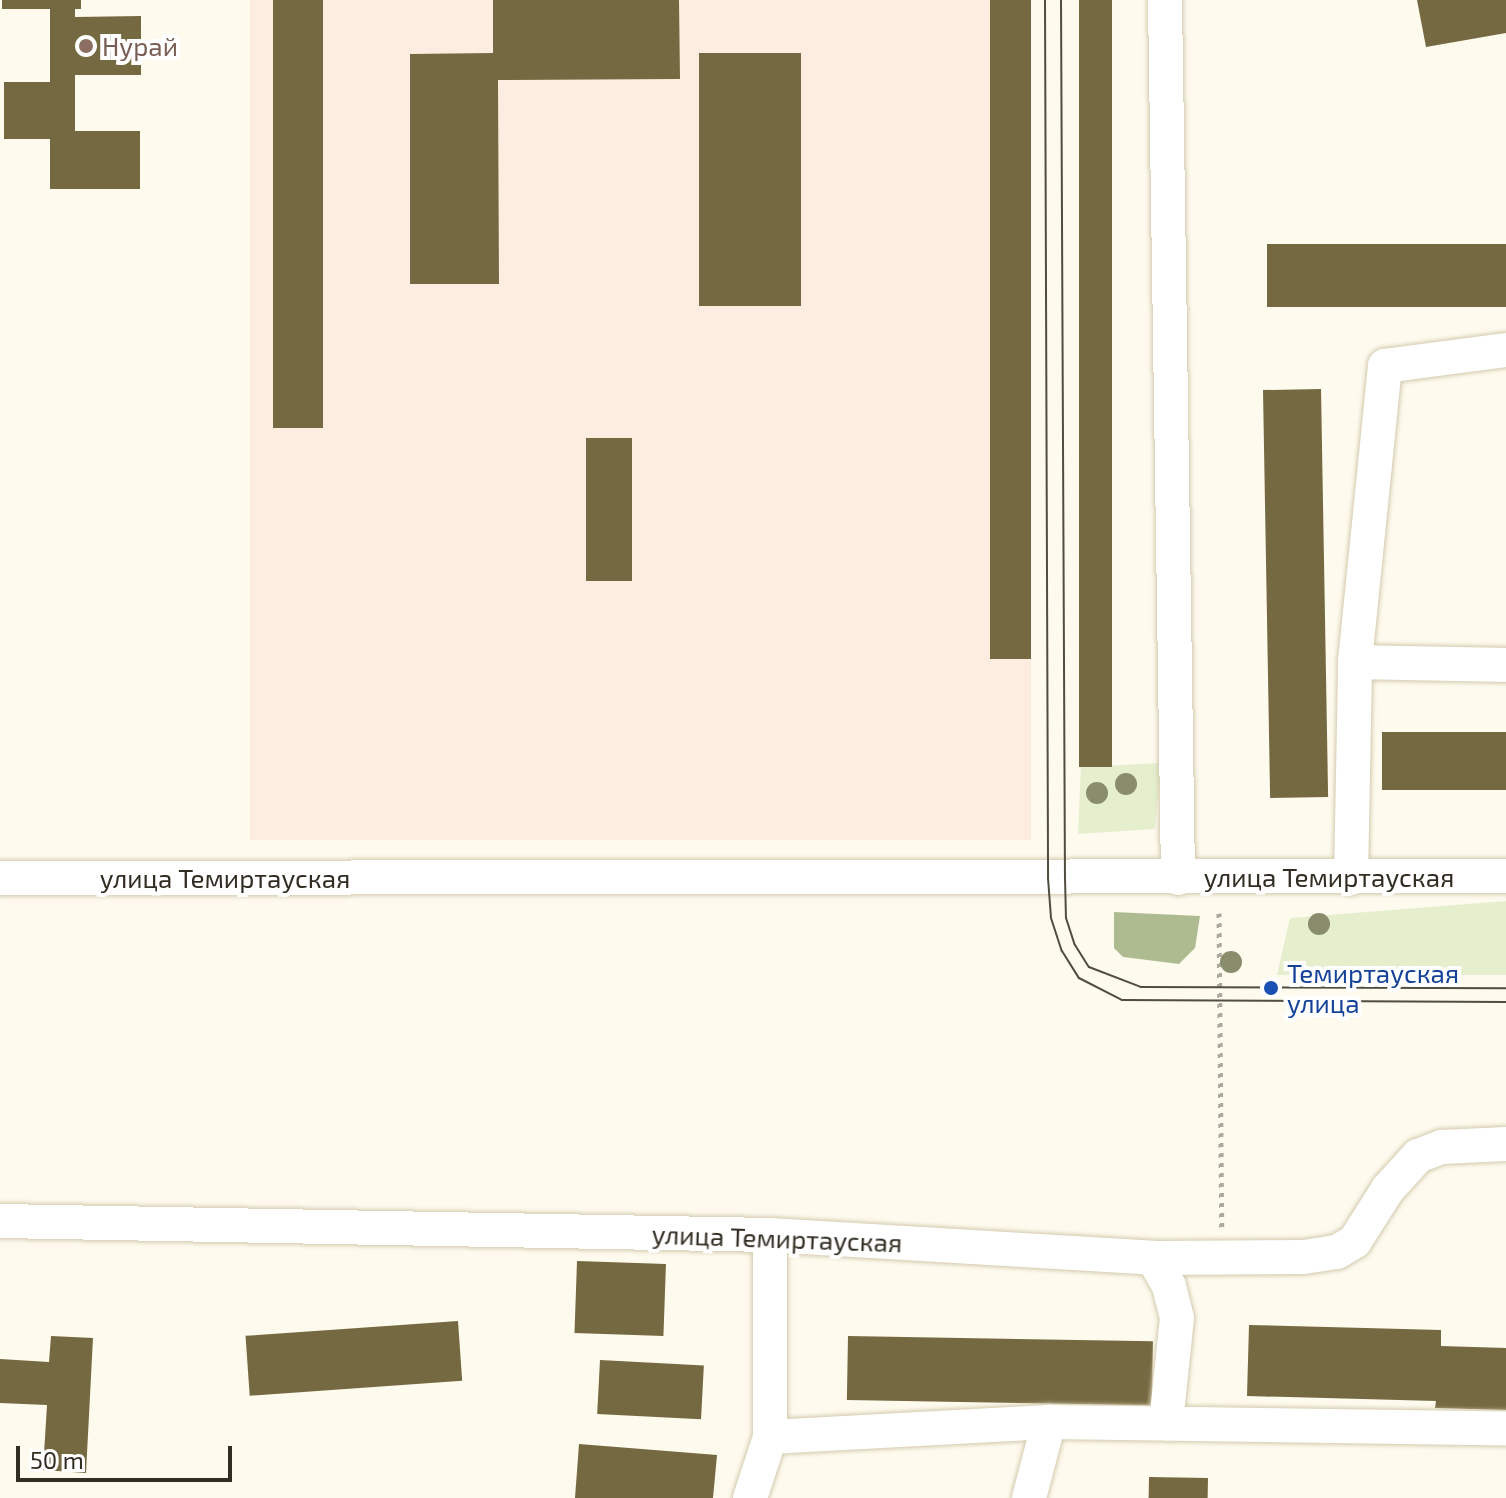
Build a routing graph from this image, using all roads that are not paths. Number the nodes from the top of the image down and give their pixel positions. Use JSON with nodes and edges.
{"nodes":[{"id":1,"x":1165,"y":0,"type":"edge"},
{"id":2,"x":1506,"y":350,"type":"edge"},
{"id":3,"x":1355,"y":662,"type":"junction"},
{"id":4,"x":1506,"y":665,"type":"edge"},
{"id":5,"x":1506,"y":876,"type":"edge"},
{"id":6,"x":0,"y":878,"type":"edge"},
{"id":7,"x":1178,"y":878,"type":"junction"},
{"id":8,"x":1351,"y":878,"type":"junction"},
{"id":9,"x":1506,"y":1144,"type":"edge"},
{"id":10,"x":0,"y":1221,"type":"edge"},
{"id":11,"x":770,"y":1235,"type":"junction"},
{"id":12,"x":1153,"y":1258,"type":"junction"},
{"id":13,"x":1049,"y":1422,"type":"junction"},
{"id":14,"x":1166,"y":1423,"type":"junction"},
{"id":15,"x":1506,"y":1428,"type":"edge"},
{"id":16,"x":770,"y":1437,"type":"junction"},
{"id":17,"x":750,"y":1498,"type":"edge"},
{"id":18,"x":1029,"y":1498,"type":"edge"}],
"edges":[{"from":1,"to":7,"type":"street"},
{"from":2,"to":3,"type":"street"},
{"from":3,"to":4,"type":"street"},
{"from":3,"to":8,"type":"street"},
{"from":5,"to":8,"type":"street","name":"улица Темиртауская"},
{"from":6,"to":7,"type":"street","name":"улица Темиртауская"},
{"from":7,"to":8,"type":"street","name":"улица Темиртауская"},
{"from":9,"to":12,"type":"street","name":"улица Темиртауская"},
{"from":10,"to":11,"type":"street","name":"улица Темиртауская"},
{"from":11,"to":12,"type":"street","name":"улица Темиртауская"},
{"from":11,"to":16,"type":"street"},
{"from":12,"to":14,"type":"street"},
{"from":13,"to":14,"type":"street"},
{"from":13,"to":16,"type":"street"},
{"from":13,"to":18,"type":"street"},
{"from":14,"to":15,"type":"street"},
{"from":16,"to":17,"type":"street"}]}
